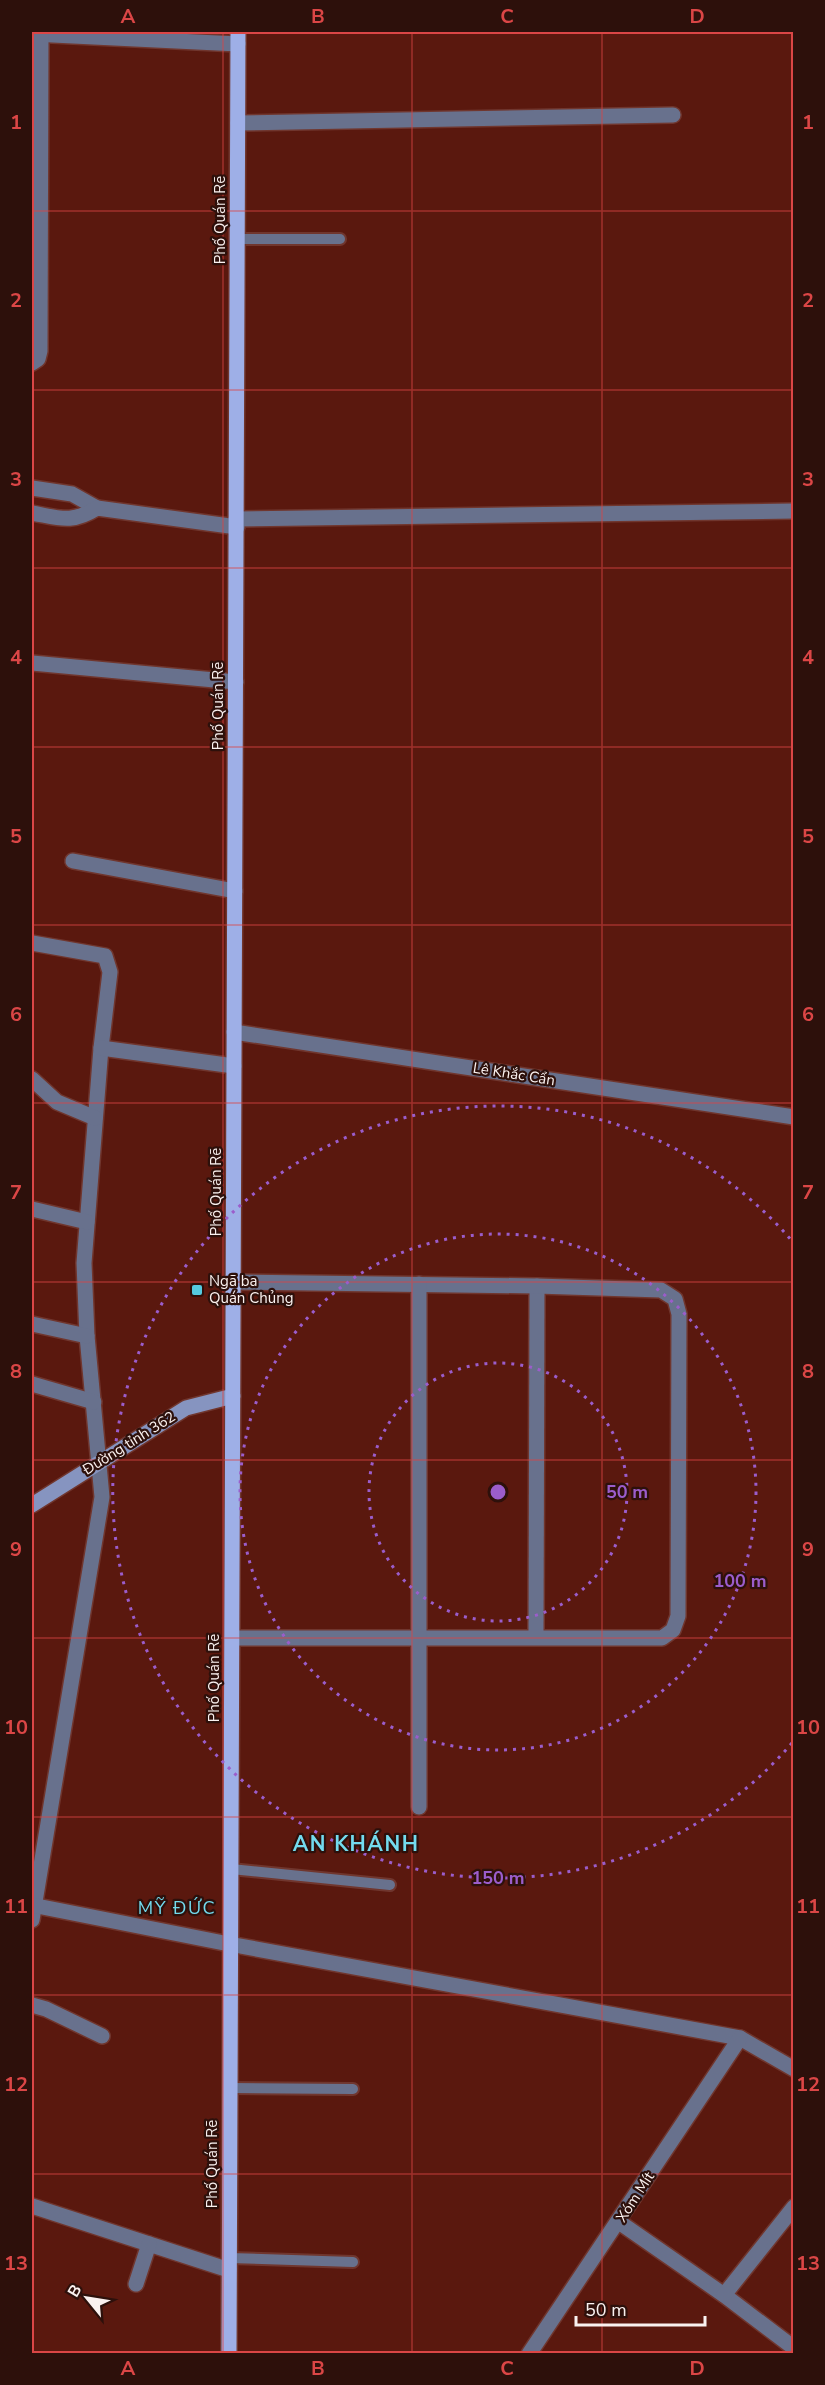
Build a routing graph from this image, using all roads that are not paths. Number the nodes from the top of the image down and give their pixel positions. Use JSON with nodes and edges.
{"nodes":[{"id":1,"x":36,"y":34,"type":"edge"},
{"id":2,"x":238,"y":38,"type":"edge"},
{"id":3,"x":673,"y":115,"type":"dead end"},
{"id":4,"x":238,"y":123,"type":"junction"},
{"id":5,"x":238,"y":238,"type":"junction"},
{"id":6,"x":340,"y":239,"type":"dead end"},
{"id":7,"x":32,"y":363,"type":"edge"},
{"id":8,"x":32,"y":488,"type":"edge"},
{"id":9,"x":97,"y":508,"type":"junction"},
{"id":10,"x":794,"y":511,"type":"edge"},
{"id":11,"x":32,"y":513,"type":"edge"},
{"id":12,"x":237,"y":523,"type":"junction"},
{"id":13,"x":32,"y":663,"type":"edge"},
{"id":14,"x":236,"y":682,"type":"junction"},
{"id":15,"x":73,"y":861,"type":"dead end"},
{"id":16,"x":235,"y":891,"type":"junction"},
{"id":17,"x":32,"y":943,"type":"edge"},
{"id":18,"x":234,"y":1032,"type":"junction"},
{"id":19,"x":101,"y":1048,"type":"junction"},
{"id":20,"x":234,"y":1066,"type":"junction"},
{"id":21,"x":32,"y":1079,"type":"edge"},
{"id":22,"x":794,"y":1117,"type":"edge"},
{"id":23,"x":95,"y":1118,"type":"junction"},
{"id":24,"x":32,"y":1209,"type":"edge"},
{"id":25,"x":87,"y":1222,"type":"junction"},
{"id":26,"x":233,"y":1282,"type":"junction"},
{"id":27,"x":419,"y":1284,"type":"junction"},
{"id":28,"x":537,"y":1286,"type":"junction"},
{"id":29,"x":32,"y":1324,"type":"edge"},
{"id":30,"x":87,"y":1336,"type":"junction"},
{"id":31,"x":32,"y":1384,"type":"edge"},
{"id":32,"x":233,"y":1396,"type":"junction"},
{"id":33,"x":94,"y":1402,"type":"junction"},
{"id":34,"x":100,"y":1462,"type":"junction"},
{"id":35,"x":32,"y":1505,"type":"edge"},
{"id":36,"x":536,"y":1636,"type":"junction"},
{"id":37,"x":418,"y":1637,"type":"junction"},
{"id":38,"x":232,"y":1638,"type":"junction"},
{"id":39,"x":419,"y":1807,"type":"dead end"},
{"id":40,"x":231,"y":1869,"type":"junction"},
{"id":41,"x":390,"y":1885,"type":"dead end"},
{"id":42,"x":32,"y":1910,"type":"edge"},
{"id":43,"x":229,"y":1944,"type":"junction"},
{"id":44,"x":32,"y":2006,"type":"edge"},
{"id":45,"x":102,"y":2036,"type":"dead end"},
{"id":46,"x":740,"y":2038,"type":"junction"},
{"id":47,"x":794,"y":2069,"type":"edge"},
{"id":48,"x":230,"y":2088,"type":"junction"},
{"id":49,"x":353,"y":2089,"type":"dead end"},
{"id":50,"x":32,"y":2206,"type":"edge"},
{"id":51,"x":794,"y":2207,"type":"edge"},
{"id":52,"x":619,"y":2222,"type":"junction"},
{"id":53,"x":149,"y":2244,"type":"junction"},
{"id":54,"x":352,"y":2262,"type":"dead end"},
{"id":55,"x":229,"y":2264,"type":"junction"},
{"id":56,"x":136,"y":2284,"type":"dead end"},
{"id":57,"x":724,"y":2295,"type":"junction"},
{"id":58,"x":794,"y":2348,"type":"edge"},
{"id":59,"x":229,"y":2354,"type":"edge"},
{"id":60,"x":530,"y":2354,"type":"edge"}],
"edges":[{"from":1,"to":2,"type":"street"},
{"from":1,"to":7,"type":"street"},
{"from":2,"to":4,"type":"main road","name":"Phố Quán Rẽ"},
{"from":3,"to":4,"type":"street"},
{"from":4,"to":5,"type":"main road","name":"Phố Quán Rẽ"},
{"from":5,"to":6,"type":"lane"},
{"from":5,"to":12,"type":"main road","name":"Phố Quán Rẽ"},
{"from":8,"to":9,"type":"street"},
{"from":9,"to":11,"type":"street"},
{"from":9,"to":12,"type":"street"},
{"from":10,"to":12,"type":"street"},
{"from":12,"to":14,"type":"main road","name":"Phố Quán Rẽ"},
{"from":13,"to":14,"type":"street"},
{"from":14,"to":16,"type":"main road","name":"Phố Quán Rẽ"},
{"from":15,"to":16,"type":"street"},
{"from":16,"to":18,"type":"main road","name":"Phố Quán Rẽ"},
{"from":17,"to":19,"type":"street"},
{"from":18,"to":20,"type":"main road","name":"Phố Quán Rẽ"},
{"from":18,"to":22,"type":"street","name":"Lê Khắc Cẩn"},
{"from":19,"to":20,"type":"street"},
{"from":19,"to":23,"type":"street"},
{"from":20,"to":26,"type":"main road","name":"Phố Quán Rẽ"},
{"from":21,"to":23,"type":"street"},
{"from":23,"to":25,"type":"street"},
{"from":24,"to":25,"type":"street"},
{"from":25,"to":30,"type":"street"},
{"from":26,"to":27,"type":"street"},
{"from":26,"to":32,"type":"main road","name":"Phố Quán Rẽ"},
{"from":27,"to":28,"type":"street"},
{"from":27,"to":37,"type":"street"},
{"from":28,"to":36,"type":"street"},
{"from":28,"to":36,"type":"street"},
{"from":29,"to":30,"type":"street"},
{"from":30,"to":33,"type":"street"},
{"from":31,"to":33,"type":"street"},
{"from":32,"to":34,"type":"main road","name":"Đường tỉnh 362"},
{"from":32,"to":38,"type":"main road","name":"Phố Quán Rẽ"},
{"from":33,"to":34,"type":"street"},
{"from":34,"to":35,"type":"main road","name":"Đường tỉnh 362"},
{"from":34,"to":42,"type":"street"},
{"from":36,"to":37,"type":"street"},
{"from":37,"to":38,"type":"street"},
{"from":37,"to":39,"type":"street"},
{"from":38,"to":40,"type":"main road","name":"Phố Quán Rẽ"},
{"from":40,"to":41,"type":"lane"},
{"from":40,"to":43,"type":"main road","name":"Phố Quán Rẽ"},
{"from":42,"to":43,"type":"street"},
{"from":43,"to":46,"type":"street"},
{"from":43,"to":48,"type":"main road","name":"Phố Quán Rẽ"},
{"from":44,"to":45,"type":"street"},
{"from":46,"to":47,"type":"street"},
{"from":46,"to":52,"type":"street","name":"Xóm Mít"},
{"from":48,"to":49,"type":"lane"},
{"from":48,"to":55,"type":"main road","name":"Phố Quán Rẽ"},
{"from":50,"to":53,"type":"street"},
{"from":51,"to":57,"type":"street"},
{"from":52,"to":57,"type":"street"},
{"from":52,"to":60,"type":"street","name":"Xóm Mít"},
{"from":53,"to":55,"type":"street"},
{"from":53,"to":56,"type":"street"},
{"from":54,"to":55,"type":"lane"},
{"from":55,"to":59,"type":"main road","name":"Phố Quán Rẽ"},
{"from":57,"to":58,"type":"street"}]}
